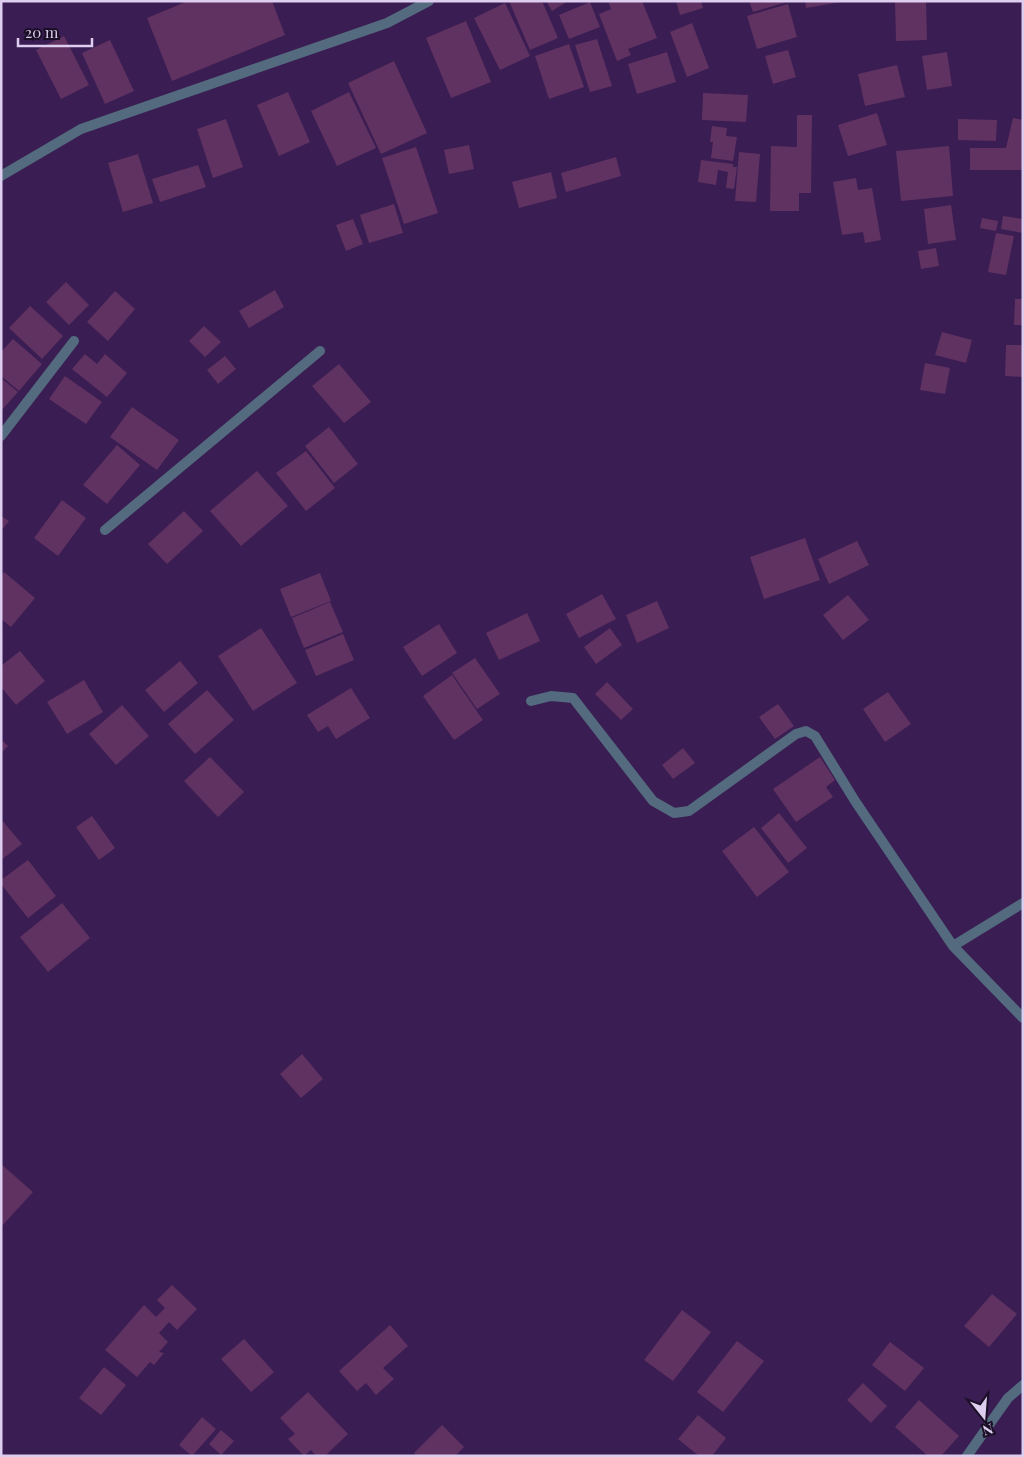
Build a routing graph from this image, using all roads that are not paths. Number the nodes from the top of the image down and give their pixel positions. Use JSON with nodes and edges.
{"nodes":[{"id":1,"x":429,"y":1,"type":"edge"},
{"id":2,"x":1,"y":176,"type":"edge"},
{"id":3,"x":74,"y":341,"type":"dead end"},
{"id":4,"x":320,"y":351,"type":"dead end"},
{"id":5,"x":1,"y":436,"type":"edge"},
{"id":6,"x":105,"y":530,"type":"dead end"},
{"id":7,"x":531,"y":701,"type":"dead end"},
{"id":8,"x":1023,"y":903,"type":"edge"},
{"id":9,"x":953,"y":946,"type":"junction"},
{"id":10,"x":1023,"y":1018,"type":"edge"},
{"id":11,"x":1023,"y":1385,"type":"edge"},
{"id":12,"x":967,"y":1456,"type":"edge"}],
"edges":[{"from":1,"to":2,"type":"street"},
{"from":3,"to":5,"type":"street"},
{"from":4,"to":6,"type":"street"},
{"from":7,"to":9,"type":"street"},
{"from":8,"to":9,"type":"street"},
{"from":9,"to":10,"type":"street"},
{"from":11,"to":12,"type":"street"}]}
